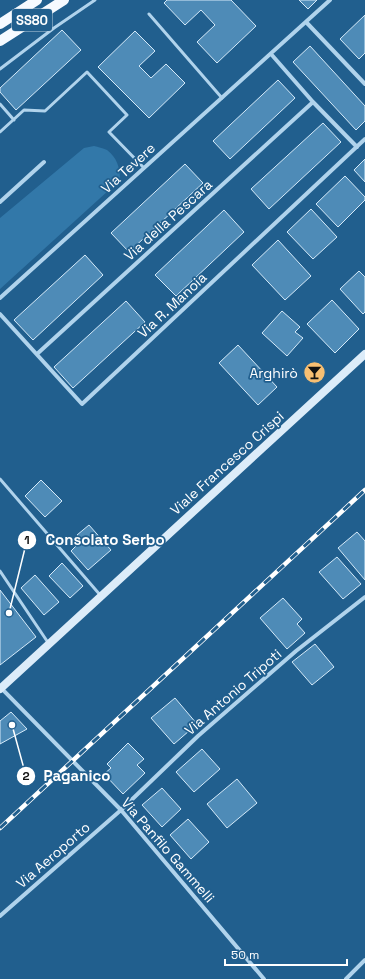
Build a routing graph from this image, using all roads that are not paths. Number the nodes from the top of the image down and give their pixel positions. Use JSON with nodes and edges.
{"nodes":[{"id":1,"x":36,"y":0,"type":"edge"},
{"id":2,"x":64,"y":0,"type":"edge"},
{"id":3,"x":95,"y":0,"type":"edge"},
{"id":4,"x":330,"y":0,"type":"edge"},
{"id":5,"x":149,"y":14,"type":"dead end"},
{"id":6,"x":306,"y":22,"type":"junction"},
{"id":7,"x":0,"y":24,"type":"edge"},
{"id":8,"x":0,"y":41,"type":"edge"},
{"id":9,"x":271,"y":54,"type":"junction"},
{"id":10,"x":0,"y":69,"type":"edge"},
{"id":11,"x":365,"y":84,"type":"edge"},
{"id":12,"x":222,"y":98,"type":"junction"},
{"id":13,"x":313,"y":102,"type":"junction"},
{"id":14,"x":0,"y":104,"type":"edge"},
{"id":15,"x":14,"y":120,"type":"junction"},
{"id":16,"x":0,"y":132,"type":"edge"},
{"id":17,"x":365,"y":139,"type":"edge"},
{"id":18,"x":357,"y":147,"type":"junction"},
{"id":19,"x":44,"y":162,"type":"dead end"},
{"id":20,"x":144,"y":168,"type":"junction"},
{"id":21,"x":0,"y":202,"type":"edge"},
{"id":22,"x":0,"y":298,"type":"edge"},
{"id":23,"x":0,"y":314,"type":"edge"},
{"id":24,"x":37,"y":354,"type":"junction"},
{"id":25,"x":365,"y":354,"type":"edge"},
{"id":26,"x":0,"y":479,"type":"edge"},
{"id":27,"x":0,"y":571,"type":"edge"},
{"id":28,"x":101,"y":596,"type":"junction"},
{"id":29,"x":365,"y":597,"type":"edge"},
{"id":30,"x":49,"y":644,"type":"junction"},
{"id":31,"x":0,"y":687,"type":"edge"},
{"id":32,"x":121,"y":810,"type":"junction"},
{"id":33,"x":0,"y":916,"type":"edge"},
{"id":34,"x":365,"y":960,"type":"edge"},
{"id":35,"x":264,"y":979,"type":"edge"},
{"id":36,"x":346,"y":979,"type":"edge"}],
"edges":[{"from":1,"to":7,"type":"main road","number":"SS80"},
{"from":2,"to":8,"type":"main road","number":"SS80"},
{"from":3,"to":10,"type":"lane"},
{"from":4,"to":6,"type":"street","name":"Via Tevere"},
{"from":5,"to":12,"type":"lane"},
{"from":6,"to":9,"type":"street","name":"Via Tevere"},
{"from":6,"to":11,"type":"street"},
{"from":9,"to":12,"type":"street","name":"Via Tevere"},
{"from":9,"to":13,"type":"street"},
{"from":12,"to":20,"type":"street","name":"Via Tevere"},
{"from":13,"to":18,"type":"street"},
{"from":13,"to":24,"type":"street","name":"Via della Pescara"},
{"from":14,"to":15,"type":"lane"},
{"from":15,"to":16,"type":"lane"},
{"from":15,"to":20,"type":"lane"},
{"from":17,"to":18,"type":"street","name":"Via R. Manoia"},
{"from":18,"to":24,"type":"street","name":"Via R. Manoia"},
{"from":19,"to":21,"type":"street"},
{"from":20,"to":22,"type":"street","name":"Via Tevere"},
{"from":23,"to":24,"type":"street","name":"Via R. Manoia"},
{"from":25,"to":28,"type":"street","name":"Viale Francesco Crispi"},
{"from":26,"to":28,"type":"lane"},
{"from":27,"to":30,"type":"lane"},
{"from":28,"to":30,"type":"street","name":"Viale Francesco Crispi"},
{"from":29,"to":32,"type":"street","name":"Via Antonio Tripoti"},
{"from":30,"to":31,"type":"street","name":"Viale Francesco Crispi"},
{"from":31,"to":32,"type":"street","name":"Via Panfilo Gammelli"},
{"from":32,"to":33,"type":"street","name":"Via Aeroporto"},
{"from":32,"to":35,"type":"street","name":"Via Panfilo Gammelli"},
{"from":34,"to":36,"type":"street"}]}
